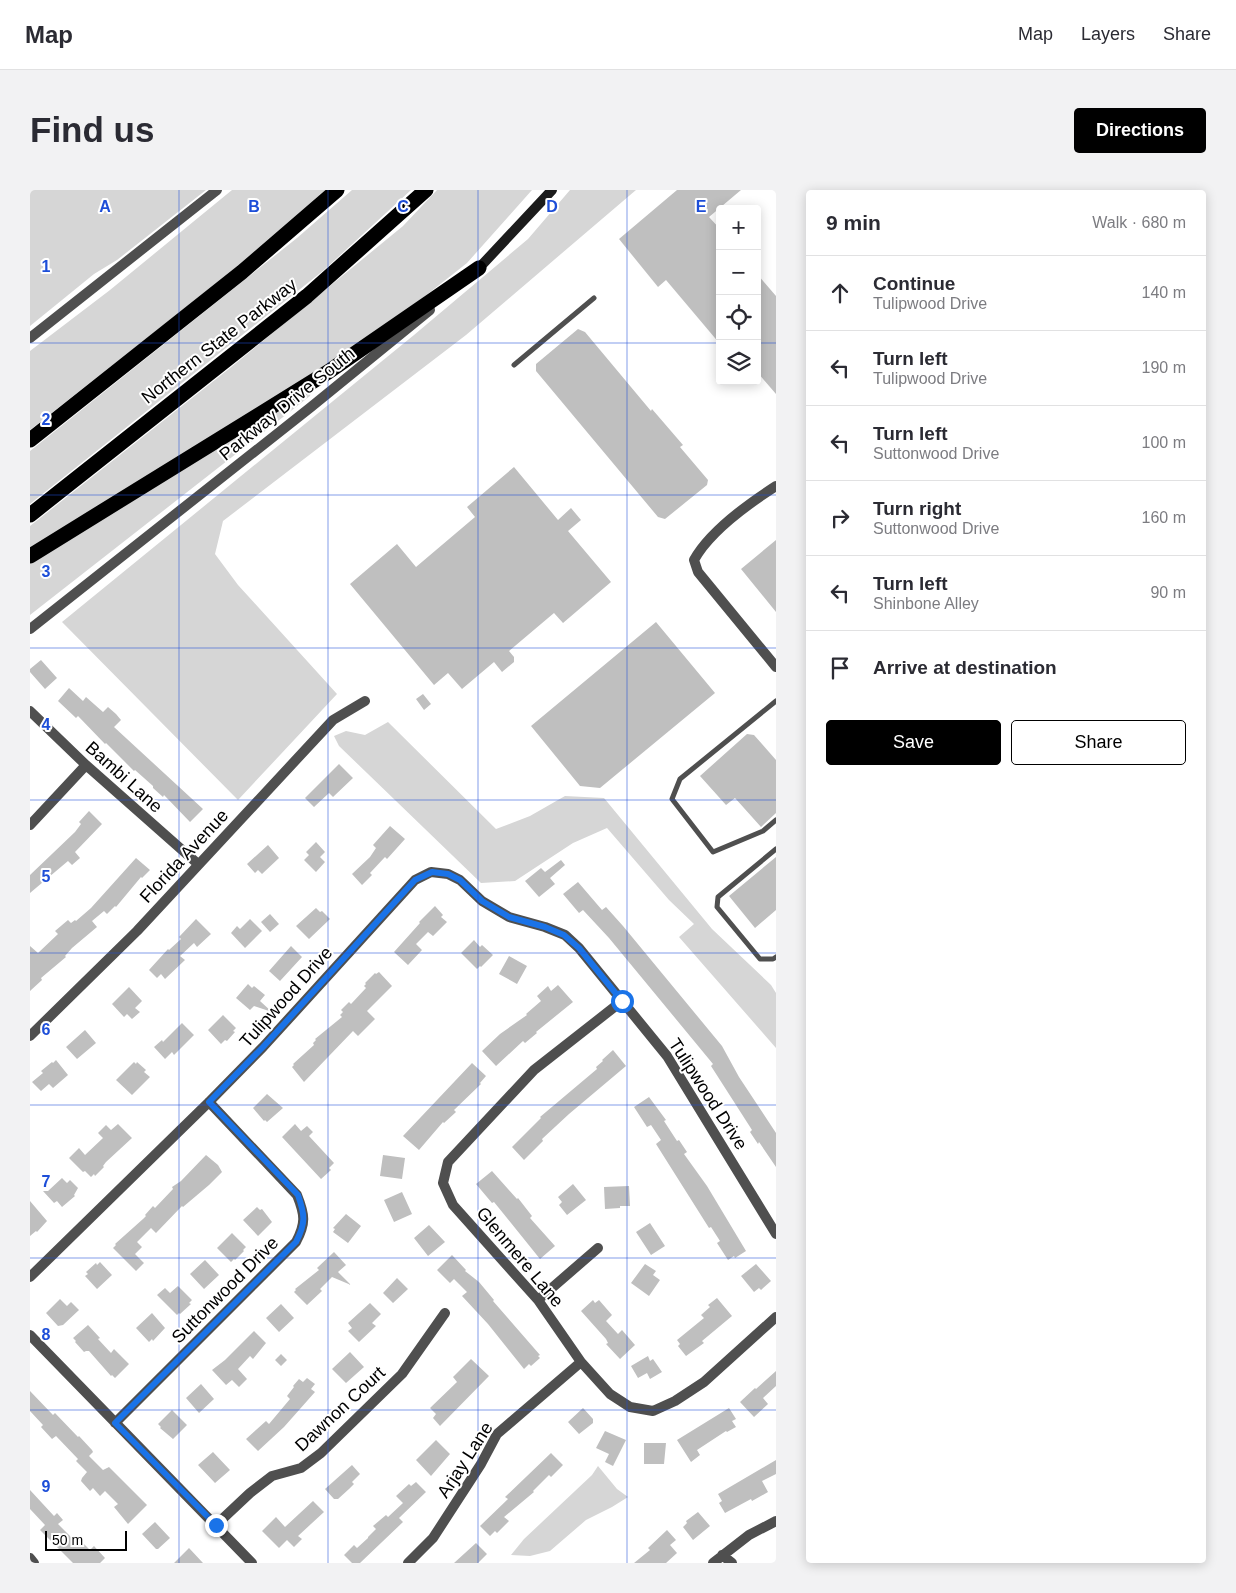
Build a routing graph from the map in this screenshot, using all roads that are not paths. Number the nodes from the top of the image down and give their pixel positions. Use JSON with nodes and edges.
{"nodes":[{"id":1,"x":217,"y":190,"type":"edge"},
{"id":2,"x":337,"y":190,"type":"edge"},
{"id":3,"x":426,"y":190,"type":"edge"},
{"id":4,"x":552,"y":190,"type":"edge"},
{"id":5,"x":479,"y":268,"type":"junction"},
{"id":6,"x":594,"y":298,"type":"dead end"},
{"id":7,"x":30,"y":338,"type":"edge"},
{"id":8,"x":514,"y":365,"type":"dead end"},
{"id":9,"x":30,"y":440,"type":"edge"},
{"id":10,"x":776,"y":486,"type":"edge"},
{"id":11,"x":30,"y":515,"type":"edge"},
{"id":12,"x":30,"y":556,"type":"edge"},
{"id":13,"x":30,"y":629,"type":"edge"},
{"id":14,"x":775,"y":662,"type":"edge"},
{"id":15,"x":365,"y":701,"type":"dead end"},
{"id":16,"x":776,"y":701,"type":"edge"},
{"id":17,"x":30,"y":711,"type":"edge"},
{"id":18,"x":86,"y":765,"type":"junction"},
{"id":19,"x":776,"y":820,"type":"edge"},
{"id":20,"x":30,"y":825,"type":"edge"},
{"id":21,"x":776,"y":849,"type":"edge"},
{"id":22,"x":198,"y":864,"type":"junction"},
{"id":23,"x":776,"y":956,"type":"edge"},
{"id":24,"x":622,"y":1001,"type":"junction"},
{"id":25,"x":30,"y":1036,"type":"edge"},
{"id":26,"x":209,"y":1102,"type":"junction"},
{"id":27,"x":776,"y":1234,"type":"edge"},
{"id":28,"x":598,"y":1248,"type":"dead end"},
{"id":29,"x":30,"y":1277,"type":"edge"},
{"id":30,"x":538,"y":1300,"type":"junction"},
{"id":31,"x":445,"y":1313,"type":"dead end"},
{"id":32,"x":776,"y":1317,"type":"edge"},
{"id":33,"x":30,"y":1335,"type":"edge"},
{"id":34,"x":581,"y":1362,"type":"junction"},
{"id":35,"x":115,"y":1423,"type":"junction"},
{"id":36,"x":776,"y":1520,"type":"edge"},
{"id":37,"x":216,"y":1525,"type":"junction"},
{"id":38,"x":722,"y":1555,"type":"junction"},
{"id":39,"x":30,"y":1558,"type":"edge"},
{"id":40,"x":34,"y":1563,"type":"edge"},
{"id":41,"x":252,"y":1563,"type":"edge"},
{"id":42,"x":408,"y":1563,"type":"edge"},
{"id":43,"x":713,"y":1563,"type":"edge"},
{"id":44,"x":732,"y":1563,"type":"edge"}],
"edges":[{"from":1,"to":7,"type":"street"},
{"from":2,"to":9,"type":"highway"},
{"from":3,"to":11,"type":"highway","name":"Northern State Parkway"},
{"from":4,"to":5,"type":"street","name":"Parkway Drive South"},
{"from":5,"to":12,"type":"highway"},
{"from":5,"to":13,"type":"street","name":"Parkway Drive South"},
{"from":6,"to":8,"type":"lane"},
{"from":10,"to":14,"type":"street"},
{"from":15,"to":22,"type":"street","name":"Florida Avenue"},
{"from":16,"to":19,"type":"lane"},
{"from":17,"to":18,"type":"street","name":"Bambi Lane"},
{"from":18,"to":20,"type":"street"},
{"from":18,"to":22,"type":"street","name":"Bambi Lane"},
{"from":21,"to":23,"type":"lane"},
{"from":22,"to":25,"type":"street","name":"Florida Avenue"},
{"from":24,"to":26,"type":"street","name":"Tulipwood Drive"},
{"from":24,"to":27,"type":"street","name":"Tulipwood Drive"},
{"from":24,"to":30,"type":"street","name":"Glenmere Lane"},
{"from":26,"to":29,"type":"street","name":"Tulipwood Drive"},
{"from":26,"to":35,"type":"street","name":"Suttonwood Drive"},
{"from":28,"to":30,"type":"street"},
{"from":30,"to":34,"type":"street","name":"Glenmere Lane"},
{"from":31,"to":37,"type":"street","name":"Dawnon Court"},
{"from":32,"to":34,"type":"street","name":"Glenmere Lane"},
{"from":33,"to":35,"type":"street"},
{"from":34,"to":42,"type":"street","name":"Arjay Lane"},
{"from":35,"to":37,"type":"street"},
{"from":36,"to":38,"type":"street"},
{"from":37,"to":41,"type":"street"},
{"from":38,"to":43,"type":"street"},
{"from":38,"to":44,"type":"street"},
{"from":39,"to":40,"type":"street"}]}
